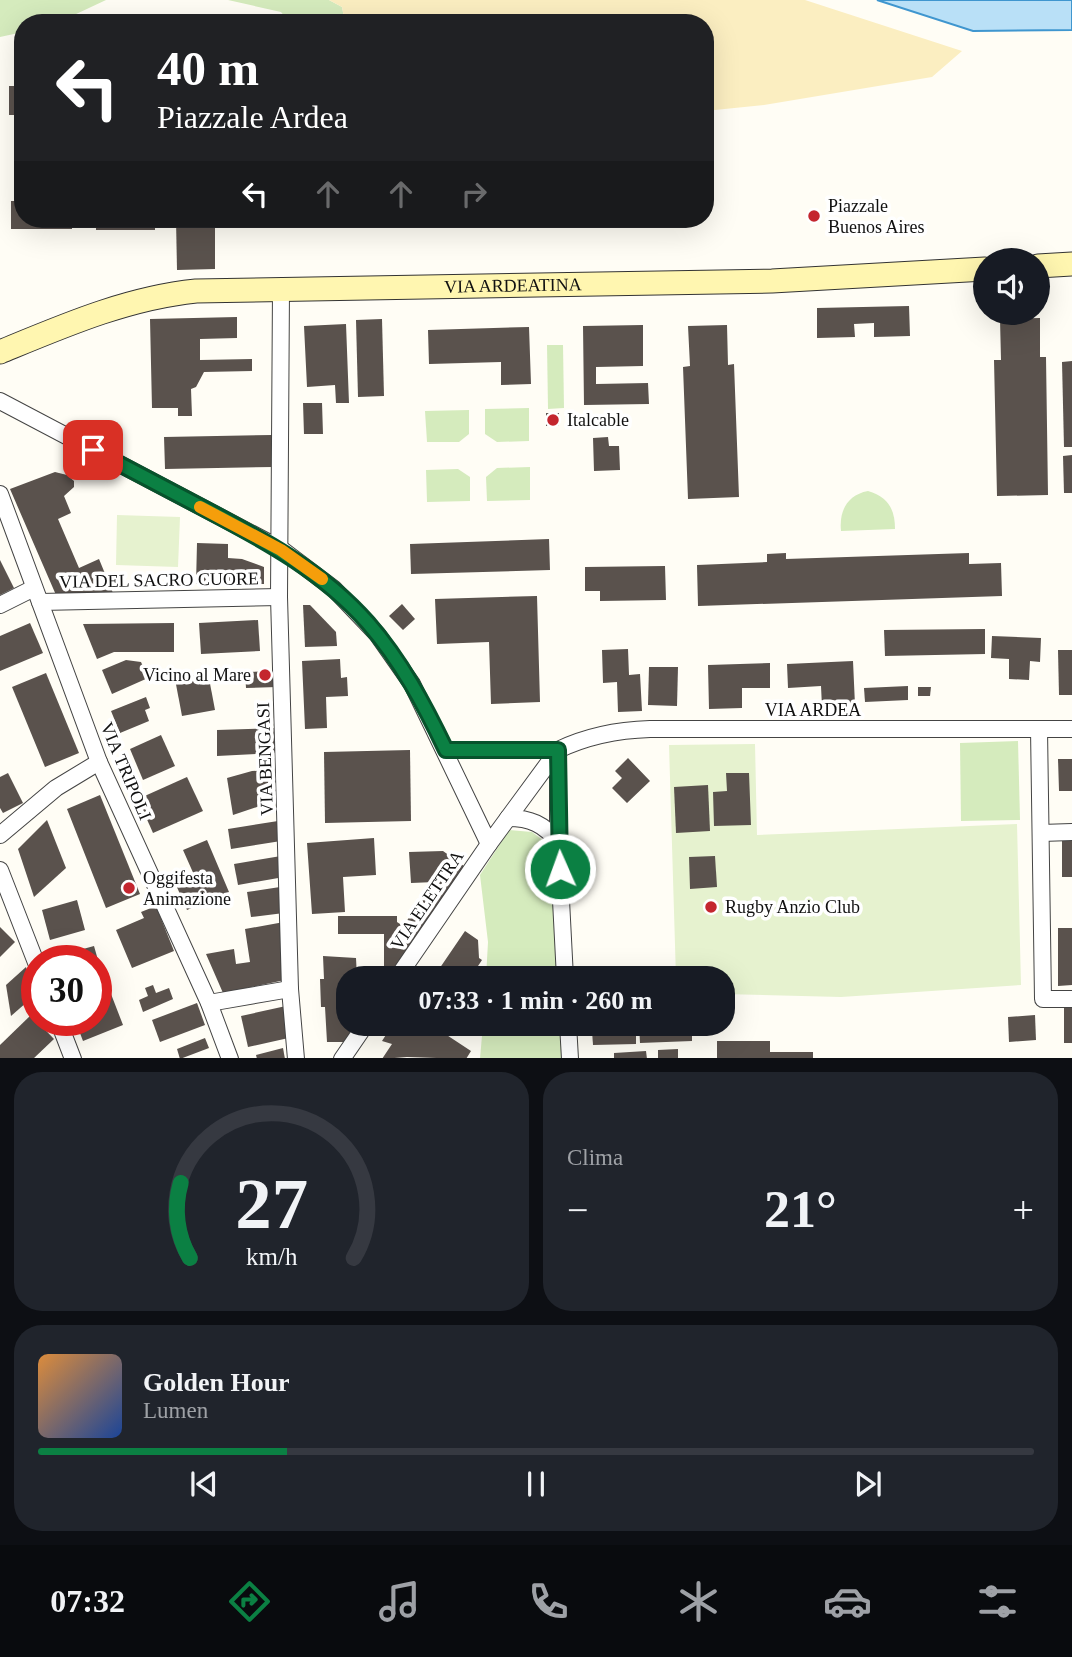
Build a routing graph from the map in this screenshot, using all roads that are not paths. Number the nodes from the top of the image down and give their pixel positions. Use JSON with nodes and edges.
{"nodes":[{"id":1,"x":1072,"y":264,"type":"edge"},
{"id":2,"x":1050,"y":265,"type":"edge"},
{"id":3,"x":973,"y":270,"type":"edge"},
{"id":4,"x":281,"y":289,"type":"junction"},
{"id":5,"x":46,"y":333,"type":"junction"},
{"id":6,"x":0,"y":337,"type":"edge"},
{"id":7,"x":0,"y":352,"type":"edge"},
{"id":8,"x":0,"y":401,"type":"edge"},
{"id":9,"x":0,"y":494,"type":"edge"},
{"id":10,"x":281,"y":550,"type":"junction"},
{"id":11,"x":37,"y":595,"type":"junction"},
{"id":12,"x":279,"y":597,"type":"junction"},
{"id":13,"x":0,"y":605,"type":"edge"},
{"id":14,"x":1039,"y":729,"type":"junction"},
{"id":15,"x":1072,"y":729,"type":"edge"},
{"id":16,"x":446,"y":750,"type":"junction"},
{"id":17,"x":558,"y":750,"type":"junction"},
{"id":18,"x":99,"y":762,"type":"junction"},
{"id":19,"x":508,"y":818,"type":"junction"},
{"id":20,"x":1072,"y":832,"type":"edge"},
{"id":21,"x":1041,"y":833,"type":"junction"},
{"id":22,"x":0,"y":835,"type":"edge"},
{"id":23,"x":558,"y":842,"type":"junction"},
{"id":24,"x":489,"y":844,"type":"junction"},
{"id":25,"x":0,"y":870,"type":"edge"},
{"id":26,"x":29,"y":945,"type":"edge"},
{"id":27,"x":405,"y":966,"type":"edge"},
{"id":28,"x":564,"y":966,"type":"edge"},
{"id":29,"x":290,"y":989,"type":"junction"},
{"id":30,"x":1072,"y":999,"type":"edge"},
{"id":31,"x":209,"y":1003,"type":"junction"},
{"id":32,"x":64,"y":1036,"type":"edge"},
{"id":33,"x":358,"y":1036,"type":"edge"},
{"id":34,"x":569,"y":1036,"type":"edge"},
{"id":35,"x":73,"y":1058,"type":"edge"},
{"id":36,"x":230,"y":1058,"type":"edge"},
{"id":37,"x":296,"y":1058,"type":"edge"},
{"id":38,"x":343,"y":1058,"type":"edge"},
{"id":39,"x":570,"y":1058,"type":"edge"}],
"edges":[{"from":1,"to":2,"type":"main road"},
{"from":3,"to":4,"type":"main road","name":"VIA ARDEATINA"},
{"from":4,"to":5,"type":"main road","name":"VIA ARDEATINA"},
{"from":4,"to":10,"type":"street","name":"VIA BENGASI"},
{"from":5,"to":6,"type":"main road","name":"VIA ARDEATINA"},
{"from":5,"to":7,"type":"main road","name":"VIA ARDEATINA"},
{"from":8,"to":10,"type":"street"},
{"from":9,"to":11,"type":"street","name":"VIA TRIPOLI"},
{"from":10,"to":12,"type":"street","name":"VIA BENGASI"},
{"from":10,"to":16,"type":"street"},
{"from":11,"to":12,"type":"street","name":"VIA DEL SACRO CUORE"},
{"from":11,"to":13,"type":"street","name":"VIA DEL SACRO CUORE"},
{"from":11,"to":18,"type":"street","name":"VIA TRIPOLI"},
{"from":12,"to":29,"type":"street","name":"VIA BENGASI"},
{"from":14,"to":15,"type":"street","name":"VIA ARDEA"},
{"from":14,"to":17,"type":"street","name":"VIA ARDEA"},
{"from":14,"to":21,"type":"street"},
{"from":16,"to":17,"type":"street"},
{"from":16,"to":24,"type":"street"},
{"from":17,"to":19,"type":"street","name":"VIA ELETTRA"},
{"from":17,"to":23,"type":"street"},
{"from":18,"to":22,"type":"street"},
{"from":18,"to":31,"type":"street","name":"VIA TRIPOLI"},
{"from":19,"to":23,"type":"street"},
{"from":19,"to":24,"type":"street","name":"VIA ELETTRA"},
{"from":20,"to":21,"type":"street"},
{"from":21,"to":30,"type":"street"},
{"from":23,"to":28,"type":"street"},
{"from":24,"to":27,"type":"street","name":"VIA ELETTRA"},
{"from":25,"to":26,"type":"street"},
{"from":29,"to":31,"type":"street"},
{"from":29,"to":37,"type":"street","name":"VIA BENGASI"},
{"from":31,"to":36,"type":"street","name":"VIA TRIPOLI"},
{"from":32,"to":35,"type":"street"},
{"from":33,"to":38,"type":"street"},
{"from":34,"to":39,"type":"street"}]}
